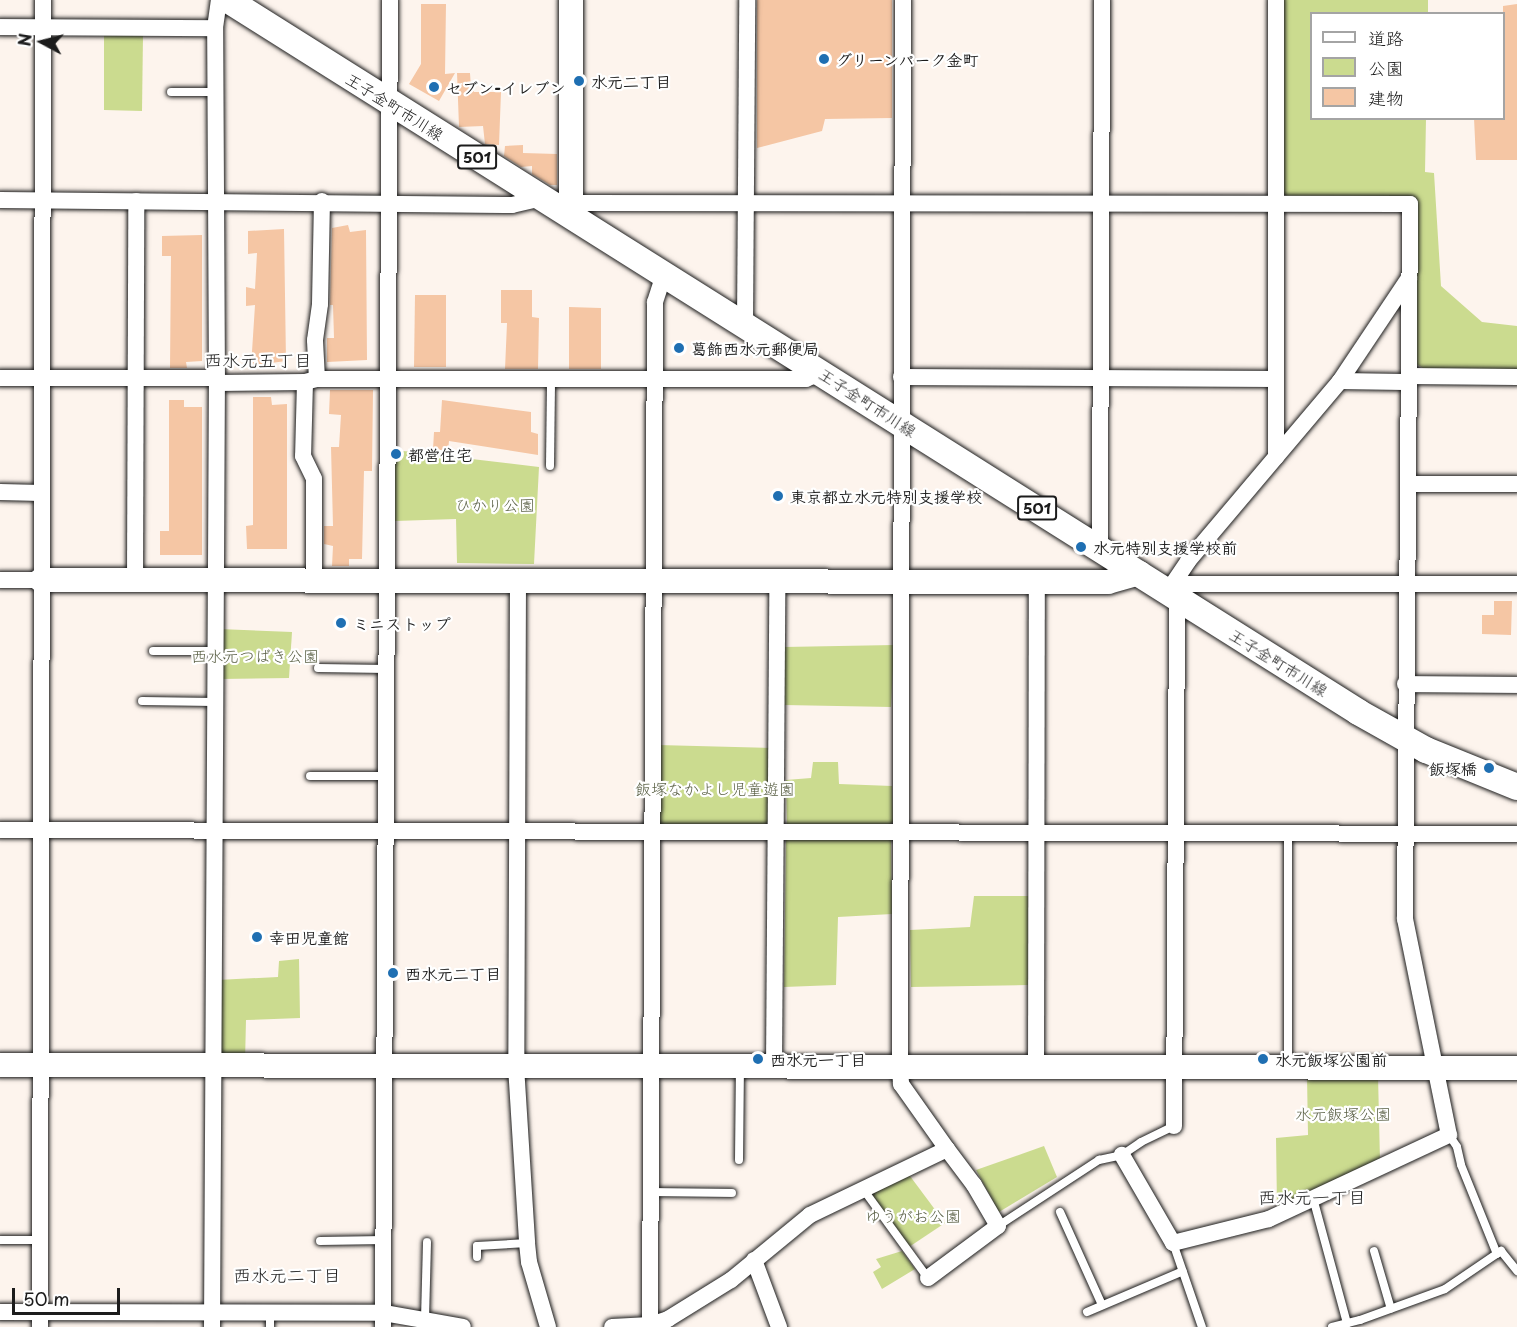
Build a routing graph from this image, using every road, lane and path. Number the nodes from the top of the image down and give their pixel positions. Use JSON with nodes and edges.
{"nodes":[{"id":1,"x":43,"y":0,"type":"edge"},
{"id":2,"x":219,"y":0,"type":"edge"},
{"id":3,"x":228,"y":0,"type":"edge"},
{"id":4,"x":390,"y":0,"type":"edge"},
{"id":5,"x":571,"y":0,"type":"edge"},
{"id":6,"x":747,"y":0,"type":"edge"},
{"id":7,"x":903,"y":0,"type":"edge"},
{"id":8,"x":1102,"y":0,"type":"edge"},
{"id":9,"x":1276,"y":0,"type":"edge"},
{"id":10,"x":0,"y":27,"type":"edge"},
{"id":11,"x":42,"y":27,"type":"junction"},
{"id":12,"x":215,"y":28,"type":"junction"},
{"id":13,"x":171,"y":92,"type":"dead end"},
{"id":14,"x":216,"y":92,"type":"junction"},
{"id":15,"x":389,"y":102,"type":"junction"},
{"id":16,"x":542,"y":198,"type":"junction"},
{"id":17,"x":0,"y":200,"type":"edge"},
{"id":18,"x":42,"y":200,"type":"junction"},
{"id":19,"x":136,"y":201,"type":"junction"},
{"id":20,"x":216,"y":201,"type":"junction"},
{"id":21,"x":322,"y":201,"type":"junction"},
{"id":22,"x":388,"y":202,"type":"junction"},
{"id":23,"x":747,"y":202,"type":"junction"},
{"id":24,"x":901,"y":203,"type":"junction"},
{"id":25,"x":1102,"y":204,"type":"junction"},
{"id":26,"x":1276,"y":204,"type":"junction"},
{"id":27,"x":569,"y":206,"type":"junction"},
{"id":28,"x":664,"y":274,"type":"junction"},
{"id":29,"x":1409,"y":278,"type":"junction"},
{"id":30,"x":745,"y":325,"type":"junction"},
{"id":31,"x":817,"y":369,"type":"junction"},
{"id":32,"x":901,"y":377,"type":"junction"},
{"id":33,"x":1517,"y":377,"type":"edge"},
{"id":34,"x":0,"y":378,"type":"edge"},
{"id":35,"x":41,"y":378,"type":"junction"},
{"id":36,"x":135,"y":378,"type":"junction"},
{"id":37,"x":1102,"y":378,"type":"junction"},
{"id":38,"x":389,"y":379,"type":"junction"},
{"id":39,"x":1275,"y":379,"type":"junction"},
{"id":40,"x":1409,"y":379,"type":"junction"},
{"id":41,"x":217,"y":380,"type":"junction"},
{"id":42,"x":551,"y":380,"type":"junction"},
{"id":43,"x":655,"y":380,"type":"junction"},
{"id":44,"x":311,"y":381,"type":"junction"},
{"id":45,"x":1340,"y":381,"type":"junction"},
{"id":46,"x":901,"y":424,"type":"junction"},
{"id":47,"x":1276,"y":457,"type":"junction"},
{"id":48,"x":550,"y":466,"type":"dead end"},
{"id":49,"x":1409,"y":484,"type":"junction"},
{"id":50,"x":1517,"y":484,"type":"edge"},
{"id":51,"x":0,"y":492,"type":"edge"},
{"id":52,"x":40,"y":493,"type":"junction"},
{"id":53,"x":1101,"y":548,"type":"junction"},
{"id":54,"x":1140,"y":573,"type":"junction"},
{"id":55,"x":0,"y":580,"type":"edge"},
{"id":56,"x":41,"y":580,"type":"junction"},
{"id":57,"x":135,"y":580,"type":"junction"},
{"id":58,"x":215,"y":580,"type":"junction"},
{"id":59,"x":314,"y":581,"type":"junction"},
{"id":60,"x":387,"y":581,"type":"junction"},
{"id":61,"x":518,"y":581,"type":"junction"},
{"id":62,"x":654,"y":581,"type":"junction"},
{"id":63,"x":901,"y":581,"type":"junction"},
{"id":64,"x":777,"y":582,"type":"junction"},
{"id":65,"x":1037,"y":582,"type":"junction"},
{"id":66,"x":1407,"y":584,"type":"junction"},
{"id":67,"x":1517,"y":584,"type":"edge"},
{"id":68,"x":1172,"y":591,"type":"junction"},
{"id":69,"x":153,"y":651,"type":"dead end"},
{"id":70,"x":214,"y":651,"type":"junction"},
{"id":71,"x":318,"y":668,"type":"dead end"},
{"id":72,"x":387,"y":669,"type":"junction"},
{"id":73,"x":1405,"y":684,"type":"junction"},
{"id":74,"x":1517,"y":685,"type":"edge"},
{"id":75,"x":142,"y":702,"type":"dead end"},
{"id":76,"x":214,"y":702,"type":"junction"},
{"id":77,"x":1405,"y":740,"type":"junction"},
{"id":78,"x":310,"y":776,"type":"dead end"},
{"id":79,"x":387,"y":776,"type":"junction"},
{"id":80,"x":1517,"y":788,"type":"edge"},
{"id":81,"x":0,"y":830,"type":"edge"},
{"id":82,"x":40,"y":830,"type":"junction"},
{"id":83,"x":214,"y":831,"type":"junction"},
{"id":84,"x":387,"y":832,"type":"junction"},
{"id":85,"x":517,"y":832,"type":"junction"},
{"id":86,"x":653,"y":833,"type":"junction"},
{"id":87,"x":775,"y":833,"type":"junction"},
{"id":88,"x":899,"y":833,"type":"junction"},
{"id":89,"x":1036,"y":833,"type":"junction"},
{"id":90,"x":1175,"y":833,"type":"junction"},
{"id":91,"x":1288,"y":834,"type":"junction"},
{"id":92,"x":1406,"y":834,"type":"junction"},
{"id":93,"x":1517,"y":834,"type":"edge"},
{"id":94,"x":0,"y":1065,"type":"edge"},
{"id":95,"x":39,"y":1065,"type":"junction"},
{"id":96,"x":213,"y":1066,"type":"junction"},
{"id":97,"x":385,"y":1066,"type":"junction"},
{"id":98,"x":516,"y":1066,"type":"junction"},
{"id":99,"x":651,"y":1066,"type":"junction"},
{"id":100,"x":900,"y":1067,"type":"junction"},
{"id":101,"x":740,"y":1068,"type":"junction"},
{"id":102,"x":774,"y":1068,"type":"junction"},
{"id":103,"x":1036,"y":1068,"type":"junction"},
{"id":104,"x":1174,"y":1068,"type":"junction"},
{"id":105,"x":1288,"y":1068,"type":"junction"},
{"id":106,"x":1517,"y":1068,"type":"edge"},
{"id":107,"x":1435,"y":1069,"type":"junction"},
{"id":108,"x":1174,"y":1126,"type":"joint"},
{"id":109,"x":1449,"y":1135,"type":"junction"},
{"id":110,"x":947,"y":1149,"type":"junction"},
{"id":111,"x":1122,"y":1155,"type":"junction"},
{"id":112,"x":739,"y":1160,"type":"dead end"},
{"id":113,"x":863,"y":1189,"type":"junction"},
{"id":114,"x":653,"y":1192,"type":"junction"},
{"id":115,"x":732,"y":1193,"type":"dead end"},
{"id":116,"x":1313,"y":1198,"type":"junction"},
{"id":117,"x":1060,"y":1212,"type":"dead end"},
{"id":118,"x":998,"y":1226,"type":"junction"},
{"id":119,"x":0,"y":1240,"type":"edge"},
{"id":120,"x":39,"y":1240,"type":"junction"},
{"id":121,"x":384,"y":1240,"type":"junction"},
{"id":122,"x":320,"y":1241,"type":"dead end"},
{"id":123,"x":427,"y":1242,"type":"dead end"},
{"id":124,"x":1173,"y":1243,"type":"junction"},
{"id":125,"x":527,"y":1244,"type":"junction"},
{"id":126,"x":1374,"y":1251,"type":"dead end"},
{"id":127,"x":1497,"y":1254,"type":"junction"},
{"id":128,"x":477,"y":1257,"type":"dead end"},
{"id":129,"x":754,"y":1260,"type":"junction"},
{"id":130,"x":1183,"y":1271,"type":"junction"},
{"id":131,"x":1517,"y":1271,"type":"edge"},
{"id":132,"x":928,"y":1278,"type":"joint"},
{"id":133,"x":1102,"y":1305,"type":"junction"},
{"id":134,"x":1391,"y":1309,"type":"junction"},
{"id":135,"x":0,"y":1312,"type":"edge"},
{"id":136,"x":1087,"y":1312,"type":"dead end"},
{"id":137,"x":425,"y":1319,"type":"junction"},
{"id":138,"x":40,"y":1320,"type":"edge"},
{"id":139,"x":212,"y":1320,"type":"edge"},
{"id":140,"x":270,"y":1320,"type":"edge"},
{"id":141,"x":383,"y":1320,"type":"edge"},
{"id":142,"x":1347,"y":1323,"type":"junction"},
{"id":143,"x":650,"y":1326,"type":"edge"},
{"id":144,"x":462,"y":1327,"type":"edge"},
{"id":145,"x":548,"y":1327,"type":"edge"},
{"id":146,"x":612,"y":1327,"type":"edge"},
{"id":147,"x":779,"y":1327,"type":"edge"},
{"id":148,"x":1202,"y":1327,"type":"edge"},
{"id":149,"x":1335,"y":1327,"type":"edge"}],
"edges":[{"from":1,"to":11,"type":"street"},
{"from":2,"to":12,"type":"street"},
{"from":3,"to":15,"type":"main road","name":"王子金町市川線","number":"501"},
{"from":4,"to":15,"type":"street"},
{"from":5,"to":27,"type":"street"},
{"from":6,"to":23,"type":"street"},
{"from":7,"to":24,"type":"street"},
{"from":8,"to":25,"type":"street"},
{"from":9,"to":26,"type":"street"},
{"from":10,"to":11,"type":"street"},
{"from":11,"to":12,"type":"street"},
{"from":11,"to":18,"type":"street"},
{"from":12,"to":14,"type":"street"},
{"from":13,"to":14,"type":"lane"},
{"from":14,"to":20,"type":"street"},
{"from":15,"to":16,"type":"main road","name":"王子金町市川線","number":"501"},
{"from":15,"to":22,"type":"street"},
{"from":16,"to":22,"type":"street"},
{"from":16,"to":27,"type":"main road","name":"王子金町市川線","number":"501"},
{"from":17,"to":18,"type":"street"},
{"from":18,"to":19,"type":"street"},
{"from":18,"to":35,"type":"street"},
{"from":19,"to":20,"type":"street"},
{"from":19,"to":36,"type":"street"},
{"from":20,"to":21,"type":"street"},
{"from":20,"to":41,"type":"street"},
{"from":21,"to":22,"type":"street"},
{"from":21,"to":44,"type":"street"},
{"from":22,"to":38,"type":"street"},
{"from":23,"to":24,"type":"street"},
{"from":23,"to":27,"type":"street"},
{"from":23,"to":30,"type":"street"},
{"from":24,"to":25,"type":"street"},
{"from":24,"to":32,"type":"street"},
{"from":25,"to":26,"type":"street"},
{"from":25,"to":37,"type":"street"},
{"from":26,"to":29,"type":"street"},
{"from":26,"to":39,"type":"street"},
{"from":27,"to":28,"type":"main road","name":"王子金町市川線","number":"501"},
{"from":28,"to":30,"type":"main road","name":"王子金町市川線","number":"501"},
{"from":28,"to":43,"type":"street"},
{"from":29,"to":40,"type":"street"},
{"from":29,"to":45,"type":"street"},
{"from":30,"to":31,"type":"main road","name":"王子金町市川線","number":"501"},
{"from":31,"to":43,"type":"street"},
{"from":31,"to":46,"type":"main road","name":"王子金町市川線","number":"501"},
{"from":32,"to":37,"type":"street"},
{"from":32,"to":46,"type":"street"},
{"from":33,"to":40,"type":"street"},
{"from":34,"to":35,"type":"street"},
{"from":35,"to":36,"type":"street"},
{"from":35,"to":52,"type":"street"},
{"from":36,"to":41,"type":"street"},
{"from":36,"to":57,"type":"street"},
{"from":37,"to":39,"type":"street"},
{"from":37,"to":53,"type":"street"},
{"from":38,"to":42,"type":"street"},
{"from":38,"to":44,"type":"street"},
{"from":38,"to":60,"type":"street"},
{"from":39,"to":47,"type":"street"},
{"from":40,"to":45,"type":"street"},
{"from":40,"to":49,"type":"street"},
{"from":41,"to":44,"type":"street"},
{"from":41,"to":58,"type":"street"},
{"from":42,"to":43,"type":"street"},
{"from":42,"to":48,"type":"lane"},
{"from":43,"to":62,"type":"street"},
{"from":44,"to":59,"type":"street"},
{"from":45,"to":47,"type":"street"},
{"from":46,"to":53,"type":"main road","name":"王子金町市川線","number":"501"},
{"from":46,"to":63,"type":"street"},
{"from":47,"to":68,"type":"street"},
{"from":49,"to":50,"type":"street"},
{"from":49,"to":66,"type":"street"},
{"from":51,"to":52,"type":"street"},
{"from":52,"to":56,"type":"street"},
{"from":53,"to":54,"type":"main road","name":"王子金町市川線","number":"501"},
{"from":54,"to":65,"type":"street"},
{"from":54,"to":68,"type":"main road","name":"王子金町市川線","number":"501"},
{"from":55,"to":56,"type":"street"},
{"from":56,"to":57,"type":"street"},
{"from":56,"to":82,"type":"street"},
{"from":57,"to":58,"type":"street"},
{"from":58,"to":59,"type":"street"},
{"from":58,"to":70,"type":"street"},
{"from":59,"to":60,"type":"street"},
{"from":60,"to":61,"type":"street"},
{"from":60,"to":72,"type":"street"},
{"from":61,"to":62,"type":"street"},
{"from":61,"to":85,"type":"street"},
{"from":62,"to":64,"type":"street"},
{"from":62,"to":86,"type":"street"},
{"from":63,"to":64,"type":"street"},
{"from":63,"to":65,"type":"street"},
{"from":63,"to":88,"type":"street"},
{"from":64,"to":87,"type":"street"},
{"from":65,"to":89,"type":"street"},
{"from":66,"to":67,"type":"street"},
{"from":66,"to":68,"type":"street"},
{"from":66,"to":73,"type":"street"},
{"from":68,"to":77,"type":"main road","name":"王子金町市川線","number":"501"},
{"from":68,"to":90,"type":"street"},
{"from":69,"to":70,"type":"lane"},
{"from":70,"to":76,"type":"street"},
{"from":71,"to":72,"type":"lane"},
{"from":72,"to":79,"type":"street"},
{"from":73,"to":74,"type":"street"},
{"from":73,"to":77,"type":"street"},
{"from":75,"to":76,"type":"lane"},
{"from":76,"to":83,"type":"street"},
{"from":77,"to":80,"type":"main road","name":"王子金町市川線","number":"501"},
{"from":77,"to":92,"type":"street"},
{"from":78,"to":79,"type":"lane"},
{"from":79,"to":84,"type":"street"},
{"from":81,"to":82,"type":"street"},
{"from":82,"to":83,"type":"street"},
{"from":82,"to":95,"type":"street"},
{"from":83,"to":84,"type":"street"},
{"from":83,"to":96,"type":"street"},
{"from":84,"to":85,"type":"street"},
{"from":84,"to":97,"type":"street"},
{"from":85,"to":86,"type":"street"},
{"from":85,"to":98,"type":"street"},
{"from":86,"to":87,"type":"street"},
{"from":86,"to":99,"type":"street"},
{"from":87,"to":88,"type":"street"},
{"from":87,"to":102,"type":"street"},
{"from":88,"to":89,"type":"street"},
{"from":88,"to":100,"type":"street"},
{"from":89,"to":90,"type":"street"},
{"from":89,"to":103,"type":"street"},
{"from":90,"to":91,"type":"street"},
{"from":90,"to":104,"type":"street"},
{"from":91,"to":92,"type":"street"},
{"from":91,"to":105,"type":"lane"},
{"from":92,"to":93,"type":"street"},
{"from":92,"to":107,"type":"street"},
{"from":94,"to":95,"type":"street"},
{"from":95,"to":96,"type":"street"},
{"from":95,"to":120,"type":"street"},
{"from":96,"to":97,"type":"street"},
{"from":96,"to":139,"type":"street"},
{"from":97,"to":98,"type":"street"},
{"from":97,"to":121,"type":"street"},
{"from":98,"to":99,"type":"street"},
{"from":98,"to":125,"type":"street"},
{"from":99,"to":101,"type":"street"},
{"from":99,"to":114,"type":"street"},
{"from":100,"to":102,"type":"street"},
{"from":100,"to":103,"type":"street"},
{"from":100,"to":110,"type":"street"},
{"from":101,"to":102,"type":"street"},
{"from":101,"to":112,"type":"lane"},
{"from":103,"to":104,"type":"street"},
{"from":104,"to":105,"type":"street"},
{"from":104,"to":108,"type":"street"},
{"from":105,"to":107,"type":"street"},
{"from":106,"to":107,"type":"street"},
{"from":107,"to":109,"type":"street"},
{"from":108,"to":111,"type":"lane"},
{"from":109,"to":116,"type":"street"},
{"from":109,"to":127,"type":"lane"},
{"from":110,"to":113,"type":"street"},
{"from":110,"to":118,"type":"street"},
{"from":111,"to":118,"type":"lane"},
{"from":111,"to":124,"type":"street"},
{"from":113,"to":129,"type":"street"},
{"from":113,"to":132,"type":"lane"},
{"from":114,"to":115,"type":"lane"},
{"from":114,"to":143,"type":"street"},
{"from":116,"to":124,"type":"street"},
{"from":116,"to":142,"type":"lane"},
{"from":117,"to":133,"type":"lane"},
{"from":118,"to":132,"type":"street"},
{"from":119,"to":120,"type":"lane"},
{"from":120,"to":138,"type":"street"},
{"from":121,"to":122,"type":"lane"},
{"from":121,"to":141,"type":"street"},
{"from":123,"to":137,"type":"lane"},
{"from":124,"to":130,"type":"lane"},
{"from":125,"to":128,"type":"lane"},
{"from":125,"to":145,"type":"street"},
{"from":126,"to":134,"type":"lane"},
{"from":127,"to":131,"type":"lane"},
{"from":127,"to":134,"type":"lane"},
{"from":129,"to":143,"type":"street"},
{"from":129,"to":147,"type":"street"},
{"from":130,"to":133,"type":"lane"},
{"from":130,"to":148,"type":"lane"},
{"from":133,"to":136,"type":"lane"},
{"from":134,"to":142,"type":"lane"},
{"from":135,"to":138,"type":"street"},
{"from":137,"to":141,"type":"street"},
{"from":137,"to":144,"type":"street"},
{"from":138,"to":139,"type":"street"},
{"from":139,"to":140,"type":"street"},
{"from":140,"to":141,"type":"street"},
{"from":142,"to":149,"type":"lane"},
{"from":143,"to":146,"type":"street"}]}
